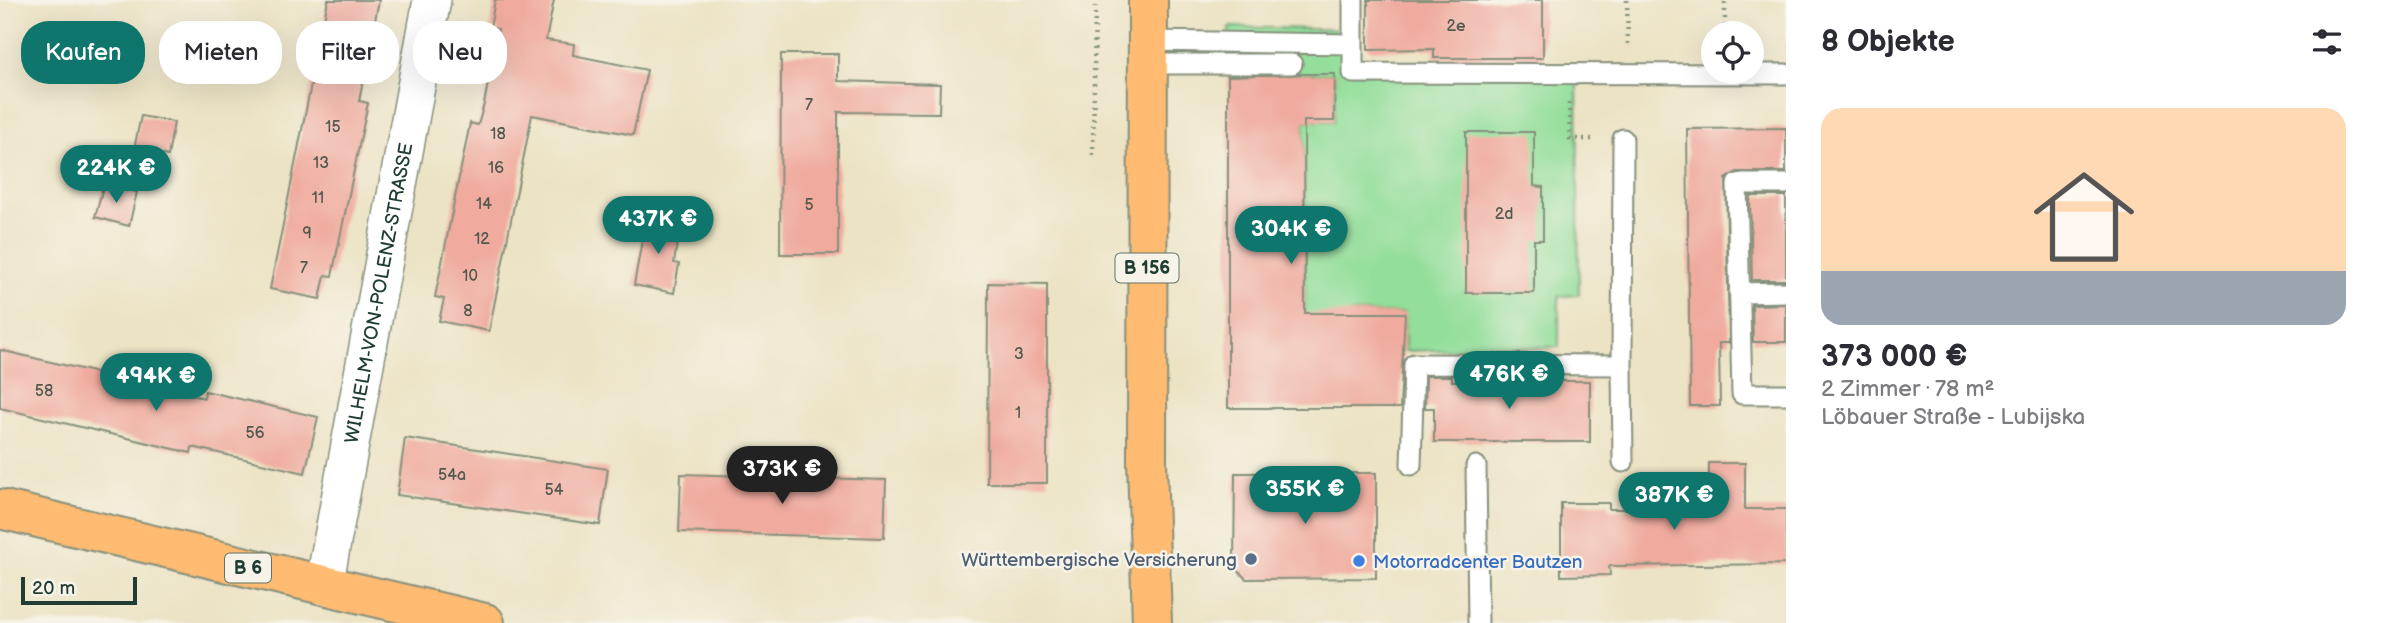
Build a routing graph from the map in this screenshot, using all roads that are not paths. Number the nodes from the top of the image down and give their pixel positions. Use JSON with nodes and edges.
{"nodes":[{"id":1,"x":432,"y":0,"type":"edge"},
{"id":2,"x":1147,"y":0,"type":"edge"},
{"id":3,"x":1353,"y":0,"type":"edge"},
{"id":4,"x":1352,"y":44,"type":"junction"},
{"id":5,"x":1147,"y":52,"type":"junction"},
{"id":6,"x":1292,"y":64,"type":"dead end"},
{"id":7,"x":1786,"y":74,"type":"edge"},
{"id":8,"x":1623,"y":139,"type":"road end"},
{"id":9,"x":1786,"y":184,"type":"edge"},
{"id":10,"x":1786,"y":292,"type":"edge"},
{"id":11,"x":1739,"y":293,"type":"junction"},
{"id":12,"x":1622,"y":365,"type":"junction"},
{"id":13,"x":1786,"y":394,"type":"edge"},
{"id":14,"x":1623,"y":462,"type":"dead end"},
{"id":15,"x":1411,"y":465,"type":"dead end"},
{"id":16,"x":1476,"y":466,"type":"dead end"},
{"id":17,"x":0,"y":509,"type":"edge"},
{"id":18,"x":324,"y":586,"type":"junction"},
{"id":19,"x":485,"y":623,"type":"edge"},
{"id":20,"x":1152,"y":623,"type":"edge"},
{"id":21,"x":1478,"y":623,"type":"edge"}],
"edges":[{"from":1,"to":18,"type":"street","name":"WILHELM-VON-POLENZ-STRASSE"},
{"from":2,"to":5,"type":"main road","number":"B 156"},
{"from":3,"to":4,"type":"lane"},
{"from":4,"to":5,"type":"lane"},
{"from":4,"to":7,"type":"lane"},
{"from":5,"to":6,"type":"lane"},
{"from":5,"to":20,"type":"main road","number":"B 156"},
{"from":8,"to":12,"type":"lane"},
{"from":9,"to":11,"type":"lane"},
{"from":10,"to":11,"type":"lane"},
{"from":11,"to":13,"type":"lane"},
{"from":12,"to":14,"type":"lane"},
{"from":12,"to":15,"type":"lane"},
{"from":16,"to":21,"type":"lane"},
{"from":17,"to":18,"type":"main road","number":"B 6"},
{"from":18,"to":19,"type":"main road","number":"B 6"}]}
